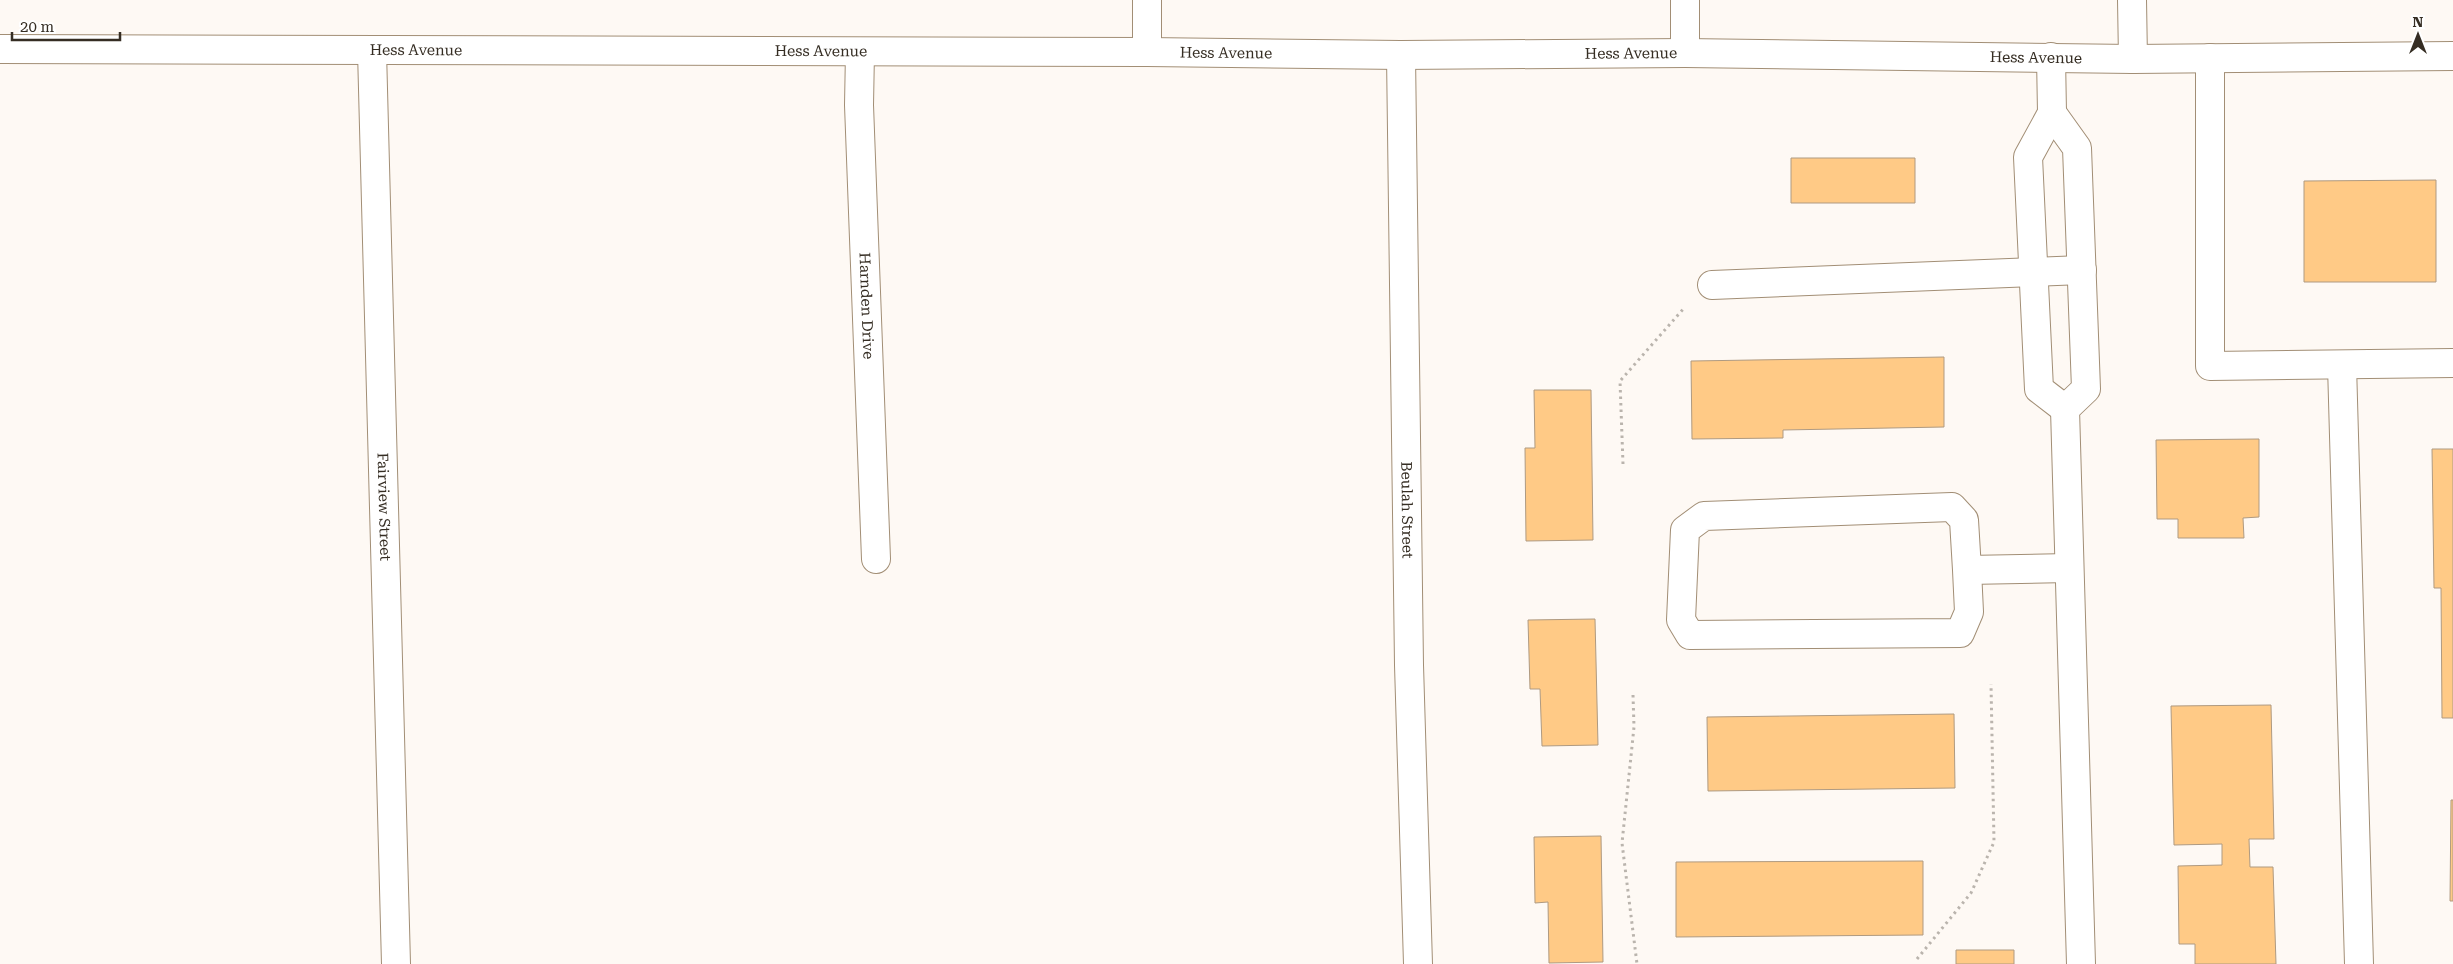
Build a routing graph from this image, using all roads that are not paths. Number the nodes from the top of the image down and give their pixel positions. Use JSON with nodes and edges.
{"nodes":[{"id":1,"x":1147,"y":0,"type":"edge"},
{"id":2,"x":1685,"y":0,"type":"edge"},
{"id":3,"x":2132,"y":0,"type":"edge"},
{"id":4,"x":0,"y":49,"type":"edge"},
{"id":5,"x":372,"y":51,"type":"junction"},
{"id":6,"x":860,"y":52,"type":"junction"},
{"id":7,"x":1147,"y":52,"type":"junction"},
{"id":8,"x":1685,"y":53,"type":"junction"},
{"id":9,"x":1401,"y":55,"type":"junction"},
{"id":10,"x":2453,"y":56,"type":"edge"},
{"id":11,"x":2051,"y":58,"type":"junction"},
{"id":12,"x":2210,"y":58,"type":"junction"},
{"id":13,"x":2133,"y":59,"type":"junction"},
{"id":14,"x":2052,"y":113,"type":"junction"},
{"id":15,"x":2082,"y":270,"type":"junction"},
{"id":16,"x":2034,"y":273,"type":"junction"},
{"id":17,"x":1712,"y":285,"type":"dead end"},
{"id":18,"x":2453,"y":363,"type":"edge"},
{"id":19,"x":2342,"y":365,"type":"junction"},
{"id":20,"x":2065,"y":410,"type":"junction"},
{"id":21,"x":876,"y":559,"type":"dead end"},
{"id":22,"x":2070,"y":568,"type":"junction"},
{"id":23,"x":1967,"y":570,"type":"junction"},
{"id":24,"x":396,"y":964,"type":"edge"},
{"id":25,"x":1418,"y":964,"type":"edge"},
{"id":26,"x":2082,"y":964,"type":"edge"},
{"id":27,"x":2359,"y":964,"type":"edge"}],
"edges":[{"from":1,"to":7,"type":"street"},
{"from":2,"to":8,"type":"street"},
{"from":3,"to":13,"type":"street"},
{"from":4,"to":5,"type":"street","name":"Hess Avenue"},
{"from":5,"to":6,"type":"street","name":"Hess Avenue"},
{"from":5,"to":24,"type":"street","name":"Fairview Street"},
{"from":6,"to":7,"type":"street","name":"Hess Avenue"},
{"from":6,"to":21,"type":"street","name":"Harnden Drive"},
{"from":7,"to":9,"type":"street","name":"Hess Avenue"},
{"from":8,"to":9,"type":"street","name":"Hess Avenue"},
{"from":8,"to":11,"type":"street","name":"Hess Avenue"},
{"from":9,"to":25,"type":"street","name":"Beulah Street"},
{"from":10,"to":12,"type":"street","name":"Hess Avenue"},
{"from":11,"to":13,"type":"street","name":"Hess Avenue"},
{"from":11,"to":14,"type":"street"},
{"from":12,"to":13,"type":"street","name":"Hess Avenue"},
{"from":12,"to":19,"type":"street"},
{"from":14,"to":15,"type":"street"},
{"from":14,"to":16,"type":"street"},
{"from":15,"to":16,"type":"street"},
{"from":15,"to":20,"type":"street"},
{"from":16,"to":17,"type":"street"},
{"from":16,"to":20,"type":"street"},
{"from":18,"to":19,"type":"street"},
{"from":19,"to":27,"type":"street"},
{"from":20,"to":22,"type":"street"},
{"from":22,"to":23,"type":"street"},
{"from":22,"to":26,"type":"street"},
{"from":23,"to":23,"type":"street"}]}
